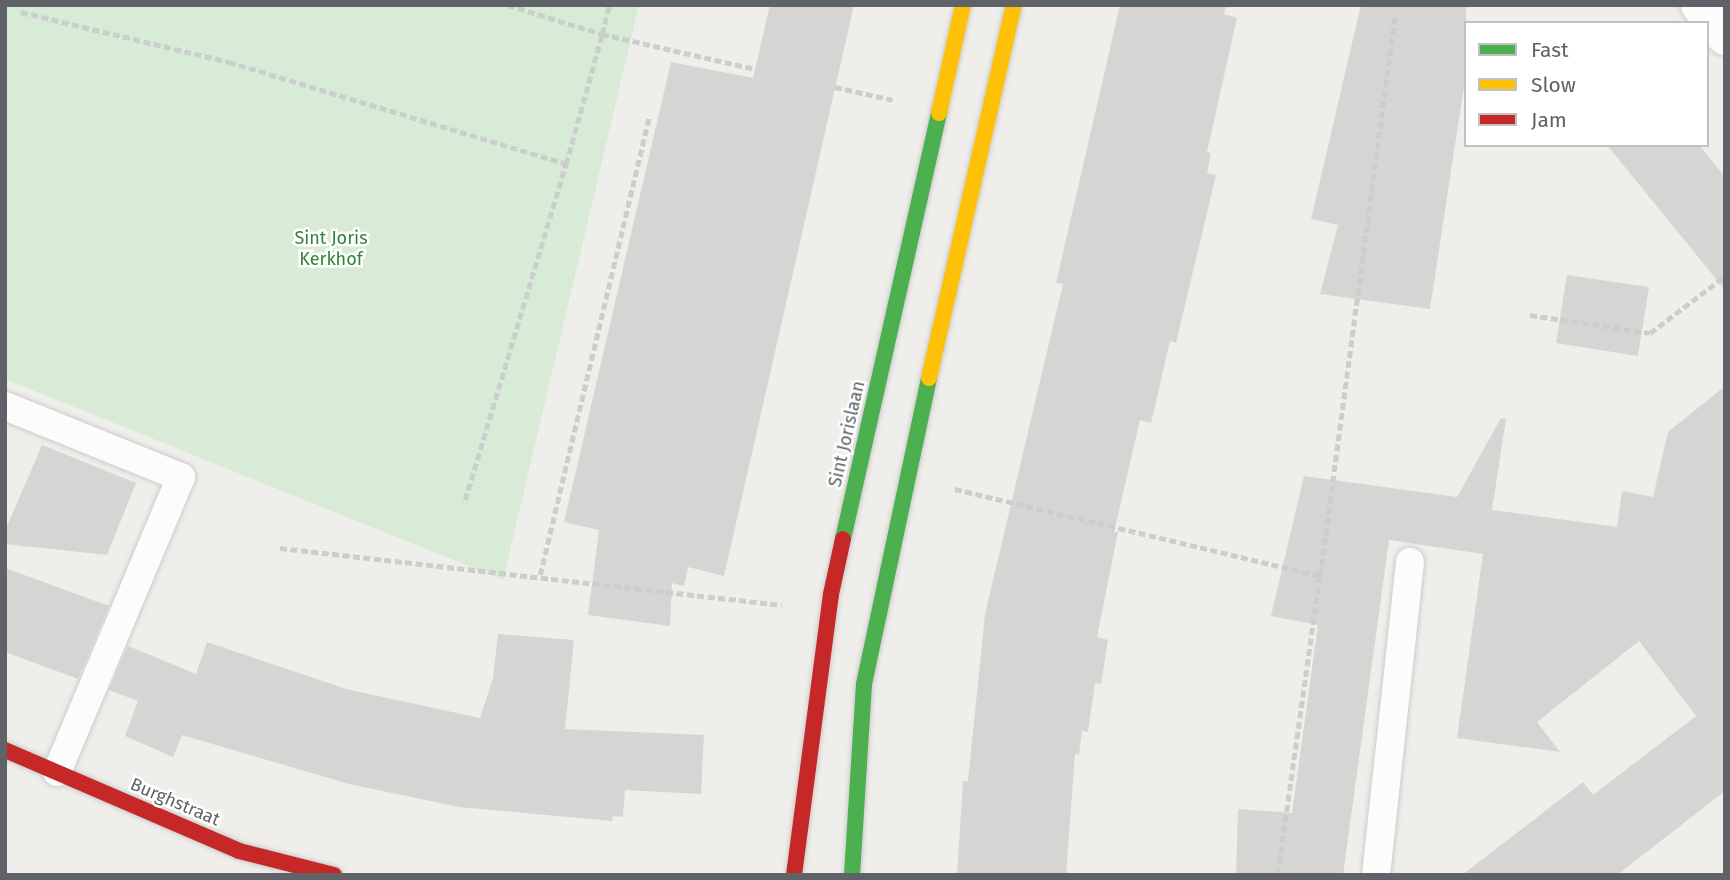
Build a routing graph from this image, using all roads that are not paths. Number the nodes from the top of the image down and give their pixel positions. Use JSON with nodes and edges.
{"nodes":[{"id":1,"x":963,"y":5,"type":"edge"},
{"id":2,"x":1014,"y":5,"type":"edge"},
{"id":3,"x":1700,"y":5,"type":"edge"},
{"id":4,"x":1725,"y":36,"type":"edge"},
{"id":5,"x":5,"y":406,"type":"edge"},
{"id":6,"x":1410,"y":562,"type":"dead end"},
{"id":7,"x":5,"y":750,"type":"edge"},
{"id":8,"x":57,"y":772,"type":"junction"},
{"id":9,"x":234,"y":863,"type":"edge"},
{"id":10,"x":334,"y":875,"type":"edge"},
{"id":11,"x":794,"y":875,"type":"edge"},
{"id":12,"x":852,"y":875,"type":"edge"},
{"id":13,"x":1376,"y":875,"type":"edge"}],
"edges":[{"from":1,"to":11,"type":"main road","name":"Sint Jorislaan"},
{"from":2,"to":12,"type":"main road"},
{"from":3,"to":4,"type":"street"},
{"from":5,"to":8,"type":"lane"},
{"from":6,"to":13,"type":"lane"},
{"from":7,"to":8,"type":"main road","name":"Burghstraat"},
{"from":8,"to":9,"type":"main road","name":"Burghstraat"},
{"from":9,"to":10,"type":"main road","name":"Burghstraat"}]}
